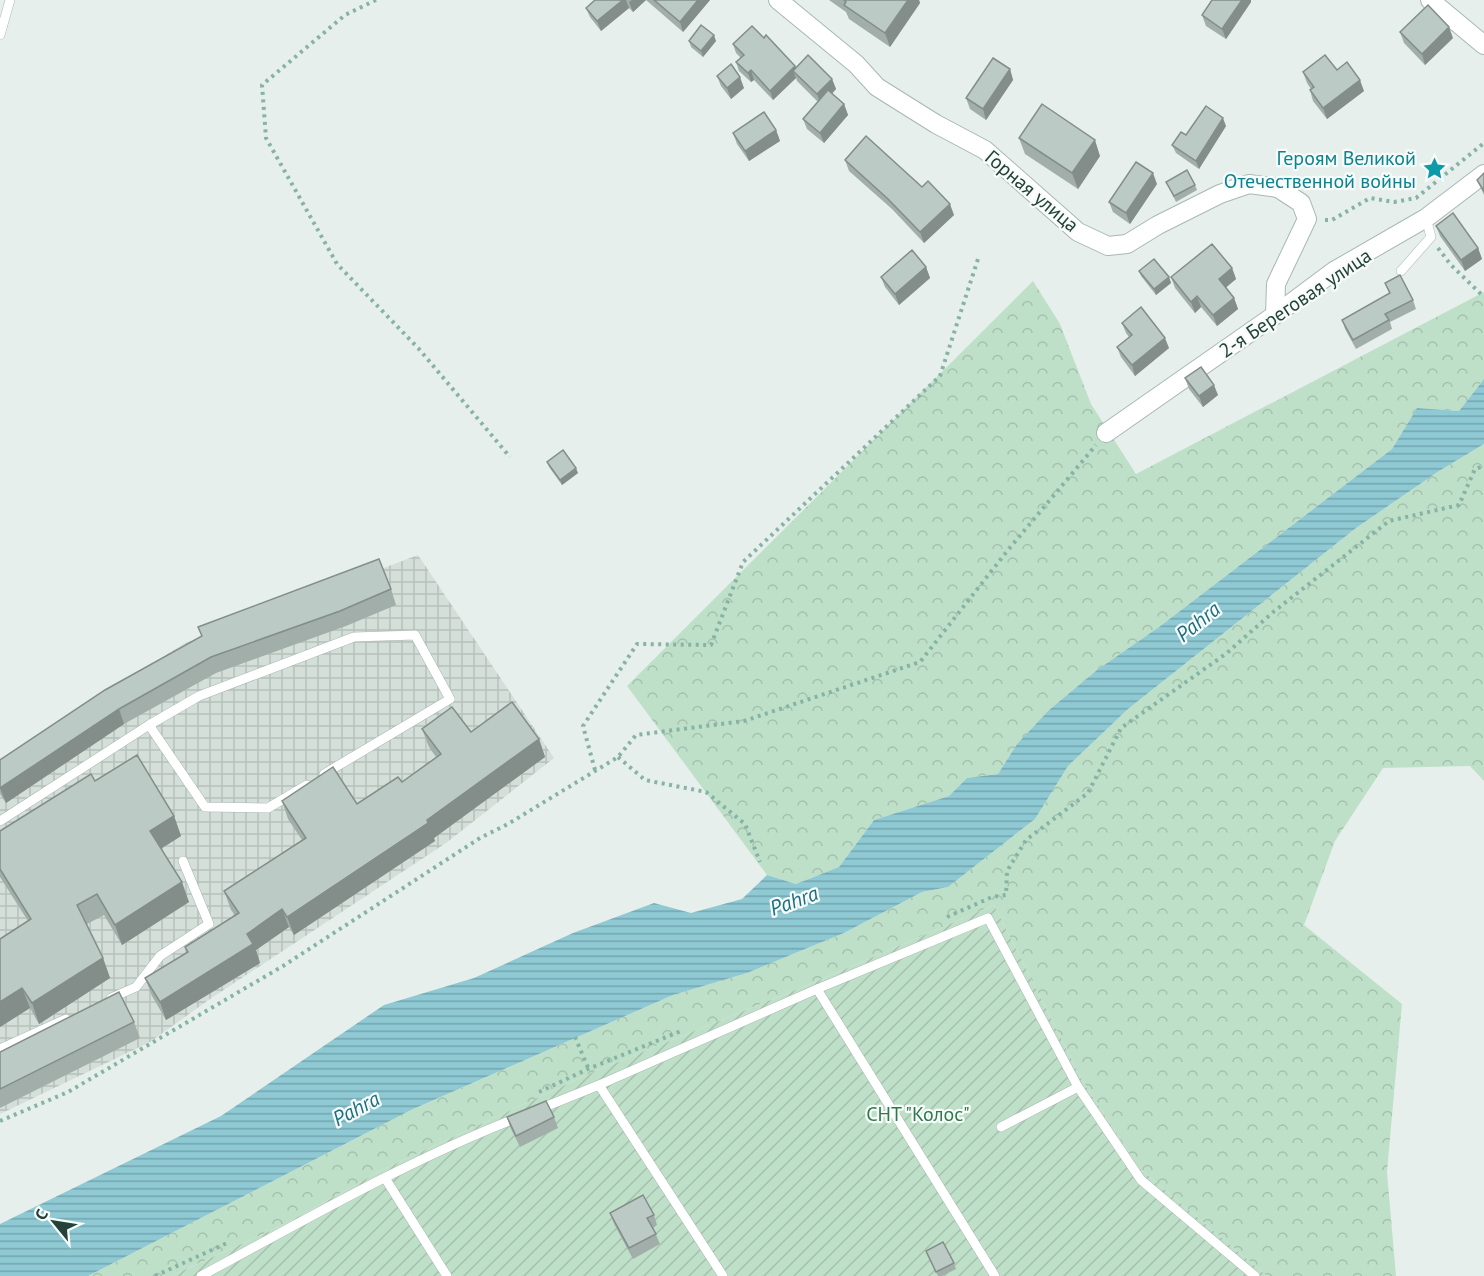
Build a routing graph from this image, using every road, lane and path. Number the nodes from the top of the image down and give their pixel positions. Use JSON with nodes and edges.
{"nodes":[{"id":1,"x":10,"y":0,"type":"edge"},
{"id":2,"x":376,"y":0,"type":"edge"},
{"id":3,"x":778,"y":0,"type":"edge"},
{"id":4,"x":1430,"y":0,"type":"edge"},
{"id":5,"x":0,"y":35,"type":"edge"},
{"id":6,"x":1484,"y":45,"type":"edge"},
{"id":7,"x":1484,"y":143,"type":"edge"},
{"id":8,"x":1484,"y":174,"type":"edge"},
{"id":9,"x":1426,"y":218,"type":"junction"},
{"id":10,"x":1307,"y":219,"type":"junction"},
{"id":11,"x":1431,"y":237,"type":"junction"},
{"id":12,"x":978,"y":259,"type":"dead end"},
{"id":13,"x":1401,"y":271,"type":"dead end"},
{"id":14,"x":1484,"y":297,"type":"edge"},
{"id":15,"x":1275,"y":315,"type":"junction"},
{"id":16,"x":1106,"y":433,"type":"joint"},
{"id":17,"x":510,"y":457,"type":"dead end"},
{"id":18,"x":1484,"y":466,"type":"edge"},
{"id":19,"x":149,"y":725,"type":"junction"},
{"id":20,"x":618,"y":757,"type":"junction"},
{"id":21,"x":595,"y":770,"type":"junction"},
{"id":22,"x":0,"y":821,"type":"edge"},
{"id":23,"x":183,"y":861,"type":"dead end"},
{"id":24,"x":760,"y":862,"type":"dead end"},
{"id":25,"x":1005,"y":895,"type":"dead end"},
{"id":26,"x":817,"y":989,"type":"junction"},
{"id":27,"x":104,"y":1002,"type":"edge"},
{"id":28,"x":73,"y":1016,"type":"edge"},
{"id":29,"x":574,"y":1037,"type":"dead end"},
{"id":30,"x":0,"y":1049,"type":"edge"},
{"id":31,"x":588,"y":1069,"type":"dead end"},
{"id":32,"x":599,"y":1085,"type":"junction"},
{"id":33,"x":1078,"y":1087,"type":"junction"},
{"id":34,"x":0,"y":1121,"type":"edge"},
{"id":35,"x":1000,"y":1127,"type":"dead end"},
{"id":36,"x":385,"y":1178,"type":"junction"},
{"id":37,"x":201,"y":1276,"type":"edge"},
{"id":38,"x":447,"y":1276,"type":"edge"},
{"id":39,"x":723,"y":1276,"type":"edge"},
{"id":40,"x":995,"y":1276,"type":"edge"},
{"id":41,"x":1255,"y":1276,"type":"edge"}],
"edges":[{"from":1,"to":5,"type":"lane"},
{"from":2,"to":17,"type":"path"},
{"from":3,"to":10,"type":"street","name":"Горная улица"},
{"from":4,"to":6,"type":"street"},
{"from":7,"to":10,"type":"path"},
{"from":8,"to":9,"type":"street","name":"2-я Береговая улица"},
{"from":9,"to":11,"type":"lane"},
{"from":9,"to":15,"type":"street","name":"2-я Береговая улица"},
{"from":10,"to":15,"type":"street"},
{"from":11,"to":13,"type":"lane"},
{"from":11,"to":14,"type":"path"},
{"from":12,"to":21,"type":"path"},
{"from":15,"to":16,"type":"street","name":"2-я Береговая улица"},
{"from":16,"to":20,"type":"path"},
{"from":18,"to":25,"type":"path"},
{"from":19,"to":19,"type":"lane"},
{"from":19,"to":22,"type":"lane"},
{"from":20,"to":21,"type":"path"},
{"from":20,"to":24,"type":"path"},
{"from":21,"to":34,"type":"path"},
{"from":23,"to":27,"type":"lane"},
{"from":26,"to":32,"type":"lane"},
{"from":26,"to":33,"type":"lane"},
{"from":26,"to":40,"type":"lane"},
{"from":28,"to":30,"type":"lane"},
{"from":29,"to":31,"type":"path"},
{"from":32,"to":36,"type":"lane"},
{"from":32,"to":39,"type":"lane"},
{"from":33,"to":35,"type":"lane"},
{"from":33,"to":41,"type":"lane"},
{"from":36,"to":37,"type":"lane"},
{"from":36,"to":38,"type":"lane"}]}
